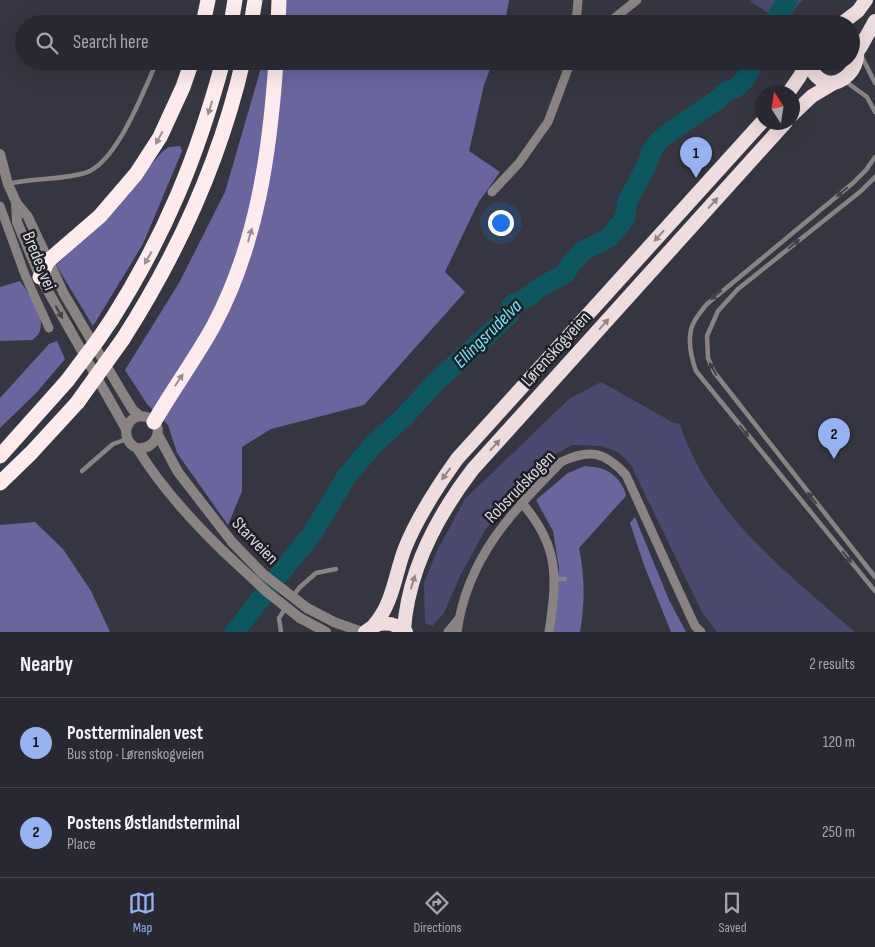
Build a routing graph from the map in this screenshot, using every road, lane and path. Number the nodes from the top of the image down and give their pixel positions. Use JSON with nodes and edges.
{"nodes":[{"id":1,"x":208,"y":0,"type":"edge"},
{"id":2,"x":235,"y":0,"type":"edge"},
{"id":3,"x":255,"y":0,"type":"edge"},
{"id":4,"x":279,"y":0,"type":"edge"},
{"id":5,"x":578,"y":0,"type":"edge"},
{"id":6,"x":637,"y":0,"type":"edge"},
{"id":7,"x":866,"y":0,"type":"edge"},
{"id":8,"x":205,"y":15,"type":"edge"},
{"id":9,"x":232,"y":15,"type":"edge"},
{"id":10,"x":252,"y":15,"type":"edge"},
{"id":11,"x":278,"y":15,"type":"edge"},
{"id":12,"x":577,"y":15,"type":"edge"},
{"id":13,"x":618,"y":15,"type":"edge"},
{"id":14,"x":853,"y":15,"type":"edge"},
{"id":15,"x":875,"y":21,"type":"edge"},
{"id":16,"x":861,"y":52,"type":"junction"},
{"id":17,"x":860,"y":57,"type":"edge"},
{"id":18,"x":153,"y":70,"type":"edge"},
{"id":19,"x":189,"y":70,"type":"edge"},
{"id":20,"x":220,"y":70,"type":"edge"},
{"id":21,"x":241,"y":70,"type":"edge"},
{"id":22,"x":275,"y":70,"type":"edge"},
{"id":23,"x":567,"y":70,"type":"edge"},
{"id":24,"x":803,"y":70,"type":"edge"},
{"id":25,"x":812,"y":70,"type":"edge"},
{"id":26,"x":857,"y":70,"type":"edge"},
{"id":27,"x":839,"y":82,"type":"junction"},
{"id":28,"x":875,"y":83,"type":"edge"},
{"id":29,"x":794,"y":85,"type":"edge"},
{"id":30,"x":800,"y":107,"type":"edge"},
{"id":31,"x":875,"y":112,"type":"edge"},
{"id":32,"x":755,"y":130,"type":"edge"},
{"id":33,"x":779,"y":130,"type":"edge"},
{"id":34,"x":0,"y":154,"type":"edge"},
{"id":35,"x":875,"y":157,"type":"edge"},
{"id":36,"x":875,"y":177,"type":"edge"},
{"id":37,"x":8,"y":184,"type":"junction"},
{"id":38,"x":492,"y":192,"type":"dead end"},
{"id":39,"x":16,"y":202,"type":"junction"},
{"id":40,"x":0,"y":206,"type":"edge"},
{"id":41,"x":48,"y":261,"type":"junction"},
{"id":42,"x":40,"y":277,"type":"junction"},
{"id":43,"x":49,"y":328,"type":"dead end"},
{"id":44,"x":140,"y":416,"type":"junction"},
{"id":45,"x":156,"y":429,"type":"junction"},
{"id":46,"x":126,"y":434,"type":"junction"},
{"id":47,"x":137,"y":448,"type":"junction"},
{"id":48,"x":0,"y":456,"type":"edge"},
{"id":49,"x":82,"y":471,"type":"dead end"},
{"id":50,"x":0,"y":483,"type":"edge"},
{"id":51,"x":522,"y":503,"type":"junction"},
{"id":52,"x":336,"y":569,"type":"dead end"},
{"id":53,"x":875,"y":577,"type":"edge"},
{"id":54,"x":554,"y":579,"type":"junction"},
{"id":55,"x":565,"y":579,"type":"dead end"},
{"id":56,"x":875,"y":591,"type":"edge"},
{"id":57,"x":458,"y":620,"type":"junction"},
{"id":58,"x":367,"y":630,"type":"edge"},
{"id":59,"x":405,"y":631,"type":"edge"},
{"id":60,"x":281,"y":632,"type":"edge"},
{"id":61,"x":326,"y":632,"type":"edge"},
{"id":62,"x":448,"y":632,"type":"edge"},
{"id":63,"x":457,"y":632,"type":"edge"},
{"id":64,"x":548,"y":632,"type":"edge"},
{"id":65,"x":701,"y":632,"type":"edge"}],
"edges":[{"from":1,"to":8,"type":"highway"},
{"from":2,"to":9,"type":"highway"},
{"from":3,"to":10,"type":"highway"},
{"from":4,"to":11,"type":"highway"},
{"from":5,"to":12,"type":"street"},
{"from":6,"to":13,"type":"street"},
{"from":7,"to":14,"type":"highway"},
{"from":15,"to":16,"type":"highway"},
{"from":16,"to":17,"type":"highway"},
{"from":16,"to":28,"type":"lane"},
{"from":18,"to":37,"type":"lane"},
{"from":19,"to":41,"type":"highway","one_way":true},
{"from":20,"to":48,"type":"highway","one_way":true,"bridge":true},
{"from":21,"to":50,"type":"highway","bridge":true},
{"from":45,"to":22,"type":"highway","one_way":true},
{"from":23,"to":38,"type":"street"},
{"from":24,"to":29,"type":"highway"},
{"from":25,"to":27,"type":"highway"},
{"from":26,"to":27,"type":"highway"},
{"from":27,"to":30,"type":"highway"},
{"from":27,"to":31,"type":"lane"},
{"from":32,"to":58,"type":"highway","name":"Lørenskogveien","one_way":true},
{"from":59,"to":33,"type":"highway","name":"Lørenskogveien","one_way":true},
{"from":34,"to":37,"type":"street","name":"Starveien"},
{"from":35,"to":56,"type":"lane","one_way":true},
{"from":53,"to":36,"type":"lane","one_way":true},
{"from":37,"to":39,"type":"street","name":"Starveien"},
{"from":39,"to":41,"type":"street","name":"Starveien"},
{"from":39,"to":42,"type":"street","name":"Starveien"},
{"from":40,"to":43,"type":"street","name":"Bredes vei"},
{"from":41,"to":42,"type":"highway"},
{"from":41,"to":44,"type":"street","name":"Starveien"},
{"from":42,"to":46,"type":"street","name":"Starveien","one_way":true},
{"from":44,"to":45,"type":"street","name":"Starveien"},
{"from":44,"to":46,"type":"street"},
{"from":45,"to":47,"type":"street"},
{"from":45,"to":58,"type":"street","name":"Starveien","bridge":true},
{"from":46,"to":47,"type":"street","name":"Starveien"},
{"from":46,"to":49,"type":"lane"},
{"from":47,"to":61,"type":"street","name":"Starveien","bridge":true},
{"from":51,"to":54,"type":"street"},
{"from":51,"to":57,"type":"street","name":"Robsrudskogen"},
{"from":51,"to":65,"type":"street","name":"Robsrudskogen"},
{"from":52,"to":60,"type":"lane"},
{"from":54,"to":55,"type":"lane"},
{"from":54,"to":64,"type":"street"},
{"from":57,"to":62,"type":"street","name":"Robsrudskogen"},
{"from":57,"to":63,"type":"street","name":"Robsrudskogen"},
{"from":58,"to":59,"type":"highway"}]}
